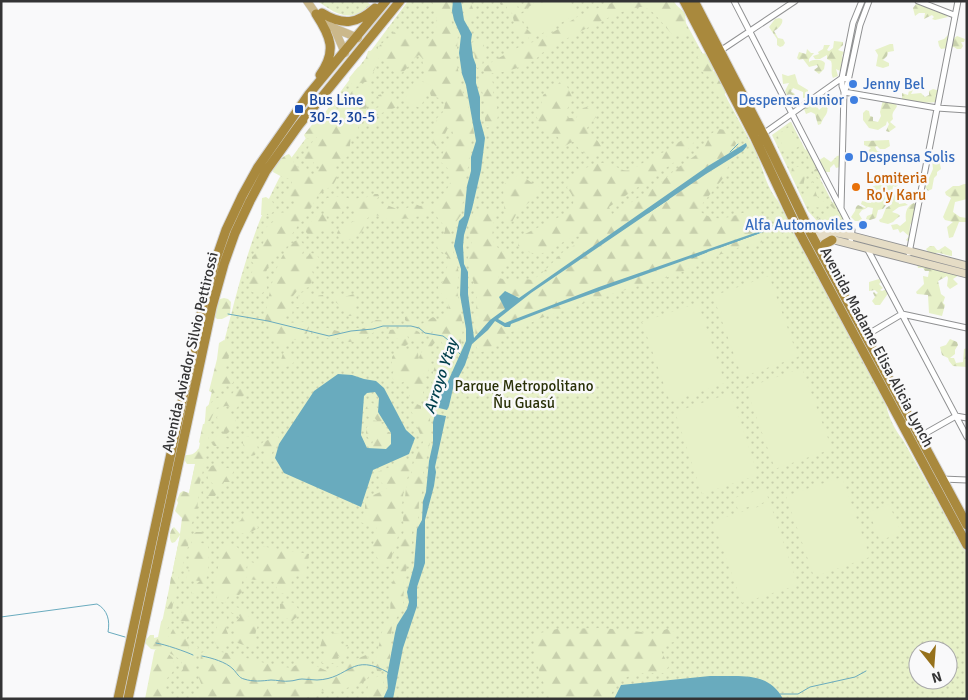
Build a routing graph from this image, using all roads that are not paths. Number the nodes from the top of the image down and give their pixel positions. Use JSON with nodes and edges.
{"nodes":[{"id":1,"x":385,"y":1,"type":"edge"},
{"id":2,"x":684,"y":1,"type":"edge"},
{"id":3,"x":694,"y":1,"type":"edge"},
{"id":4,"x":734,"y":1,"type":"edge"},
{"id":5,"x":862,"y":1,"type":"edge"},
{"id":6,"x":869,"y":1,"type":"edge"},
{"id":7,"x":918,"y":1,"type":"edge"},
{"id":8,"x":958,"y":1,"type":"edge"},
{"id":9,"x":399,"y":2,"type":"edge"},
{"id":10,"x":793,"y":2,"type":"edge"},
{"id":11,"x":314,"y":9,"type":"edge"},
{"id":12,"x":954,"y":15,"type":"junction"},
{"id":13,"x":334,"y":28,"type":"junction"},
{"id":14,"x":750,"y":31,"type":"junction"},
{"id":15,"x":358,"y":38,"type":"junction"},
{"id":16,"x":720,"y":52,"type":"junction"},
{"id":17,"x":345,"y":53,"type":"junction"},
{"id":18,"x":842,"y":78,"type":"junction"},
{"id":19,"x":849,"y":79,"type":"junction"},
{"id":20,"x":844,"y":92,"type":"junction"},
{"id":21,"x":309,"y":94,"type":"junction"},
{"id":22,"x":937,"y":108,"type":"junction"},
{"id":23,"x":967,"y":110,"type":"edge"},
{"id":24,"x":792,"y":112,"type":"junction"},
{"id":25,"x":299,"y":125,"type":"junction"},
{"id":26,"x":763,"y":134,"type":"junction"},
{"id":27,"x":782,"y":194,"type":"junction"},
{"id":28,"x":841,"y":210,"type":"junction"},
{"id":29,"x":809,"y":231,"type":"junction"},
{"id":30,"x":852,"y":236,"type":"junction"},
{"id":31,"x":832,"y":240,"type":"junction"},
{"id":32,"x":847,"y":244,"type":"junction"},
{"id":33,"x":868,"y":250,"type":"junction"},
{"id":34,"x":910,"y":251,"type":"junction"},
{"id":35,"x":823,"y":257,"type":"junction"},
{"id":36,"x":908,"y":260,"type":"junction"},
{"id":37,"x":967,"y":266,"type":"edge"},
{"id":38,"x":967,"y":274,"type":"edge"},
{"id":39,"x":902,"y":314,"type":"junction"},
{"id":40,"x":967,"y":328,"type":"edge"},
{"id":41,"x":865,"y":337,"type":"junction"},
{"id":42,"x":956,"y":416,"type":"junction"},
{"id":43,"x":967,"y":418,"type":"edge"},
{"id":44,"x":919,"y":437,"type":"junction"},
{"id":45,"x":967,"y":437,"type":"edge"},
{"id":46,"x":942,"y":479,"type":"junction"},
{"id":47,"x":967,"y":480,"type":"edge"},
{"id":48,"x":967,"y":525,"type":"edge"},
{"id":49,"x":967,"y":545,"type":"edge"},
{"id":50,"x":118,"y":699,"type":"edge"},
{"id":51,"x":128,"y":699,"type":"edge"}],
"edges":[{"from":1,"to":11,"type":"highway"},
{"from":1,"to":15,"type":"highway","name":"Avenida Aviador Silvio Pettirossi"},
{"from":2,"to":27,"type":"highway","name":"Avenida Madame Elisa Alicia Lynch"},
{"from":3,"to":16,"type":"highway","name":"Avenida Madame Elisa Alicia Lynch"},
{"from":4,"to":14,"type":"street"},
{"from":5,"to":18,"type":"street"},
{"from":6,"to":19,"type":"street"},
{"from":7,"to":12,"type":"street"},
{"from":8,"to":12,"type":"street"},
{"from":9,"to":15,"type":"highway"},
{"from":9,"to":25,"type":"highway","name":"Avenida Aviador Silvio Pettirossi"},
{"from":10,"to":14,"type":"street"},
{"from":11,"to":13,"type":"main road"},
{"from":11,"to":21,"type":"highway"},
{"from":12,"to":22,"type":"street"},
{"from":13,"to":15,"type":"main road"},
{"from":13,"to":17,"type":"main road"},
{"from":14,"to":16,"type":"street"},
{"from":14,"to":24,"type":"street"},
{"from":15,"to":17,"type":"highway","name":"Avenida Aviador Silvio Pettirossi"},
{"from":16,"to":26,"type":"highway","name":"Avenida Madame Elisa Alicia Lynch"},
{"from":17,"to":21,"type":"highway","name":"Avenida Aviador Silvio Pettirossi"},
{"from":17,"to":25,"type":"highway"},
{"from":18,"to":19,"type":"street"},
{"from":18,"to":20,"type":"street"},
{"from":18,"to":24,"type":"street"},
{"from":19,"to":20,"type":"street"},
{"from":20,"to":22,"type":"street"},
{"from":20,"to":28,"type":"street"},
{"from":21,"to":50,"type":"highway","name":"Avenida Aviador Silvio Pettirossi"},
{"from":22,"to":23,"type":"street"},
{"from":22,"to":34,"type":"street"},
{"from":24,"to":26,"type":"street"},
{"from":24,"to":28,"type":"street"},
{"from":25,"to":51,"type":"highway","name":"Avenida Aviador Silvio Pettirossi"},
{"from":26,"to":29,"type":"highway","name":"Avenida Madame Elisa Alicia Lynch"},
{"from":27,"to":29,"type":"highway"},
{"from":27,"to":49,"type":"highway","name":"Avenida Madame Elisa Alicia Lynch"},
{"from":28,"to":30,"type":"street"},
{"from":29,"to":30,"type":"main road"},
{"from":29,"to":31,"type":"main road"},
{"from":29,"to":35,"type":"highway","name":"Avenida Madame Elisa Alicia Lynch"},
{"from":30,"to":32,"type":"street"},
{"from":30,"to":34,"type":"main road"},
{"from":31,"to":32,"type":"main road"},
{"from":31,"to":35,"type":"highway"},
{"from":32,"to":33,"type":"main road"},
{"from":33,"to":36,"type":"main road"},
{"from":33,"to":39,"type":"street"},
{"from":34,"to":36,"type":"street"},
{"from":34,"to":37,"type":"main road"},
{"from":35,"to":41,"type":"highway","name":"Avenida Madame Elisa Alicia Lynch"},
{"from":36,"to":38,"type":"main road"},
{"from":39,"to":40,"type":"street"},
{"from":39,"to":41,"type":"street"},
{"from":39,"to":42,"type":"street"},
{"from":41,"to":44,"type":"highway","name":"Avenida Madame Elisa Alicia Lynch"},
{"from":42,"to":43,"type":"street"},
{"from":42,"to":44,"type":"street"},
{"from":42,"to":45,"type":"street"},
{"from":44,"to":46,"type":"highway","name":"Avenida Madame Elisa Alicia Lynch"},
{"from":46,"to":47,"type":"street"},
{"from":46,"to":48,"type":"highway","name":"Avenida Madame Elisa Alicia Lynch"}]}
